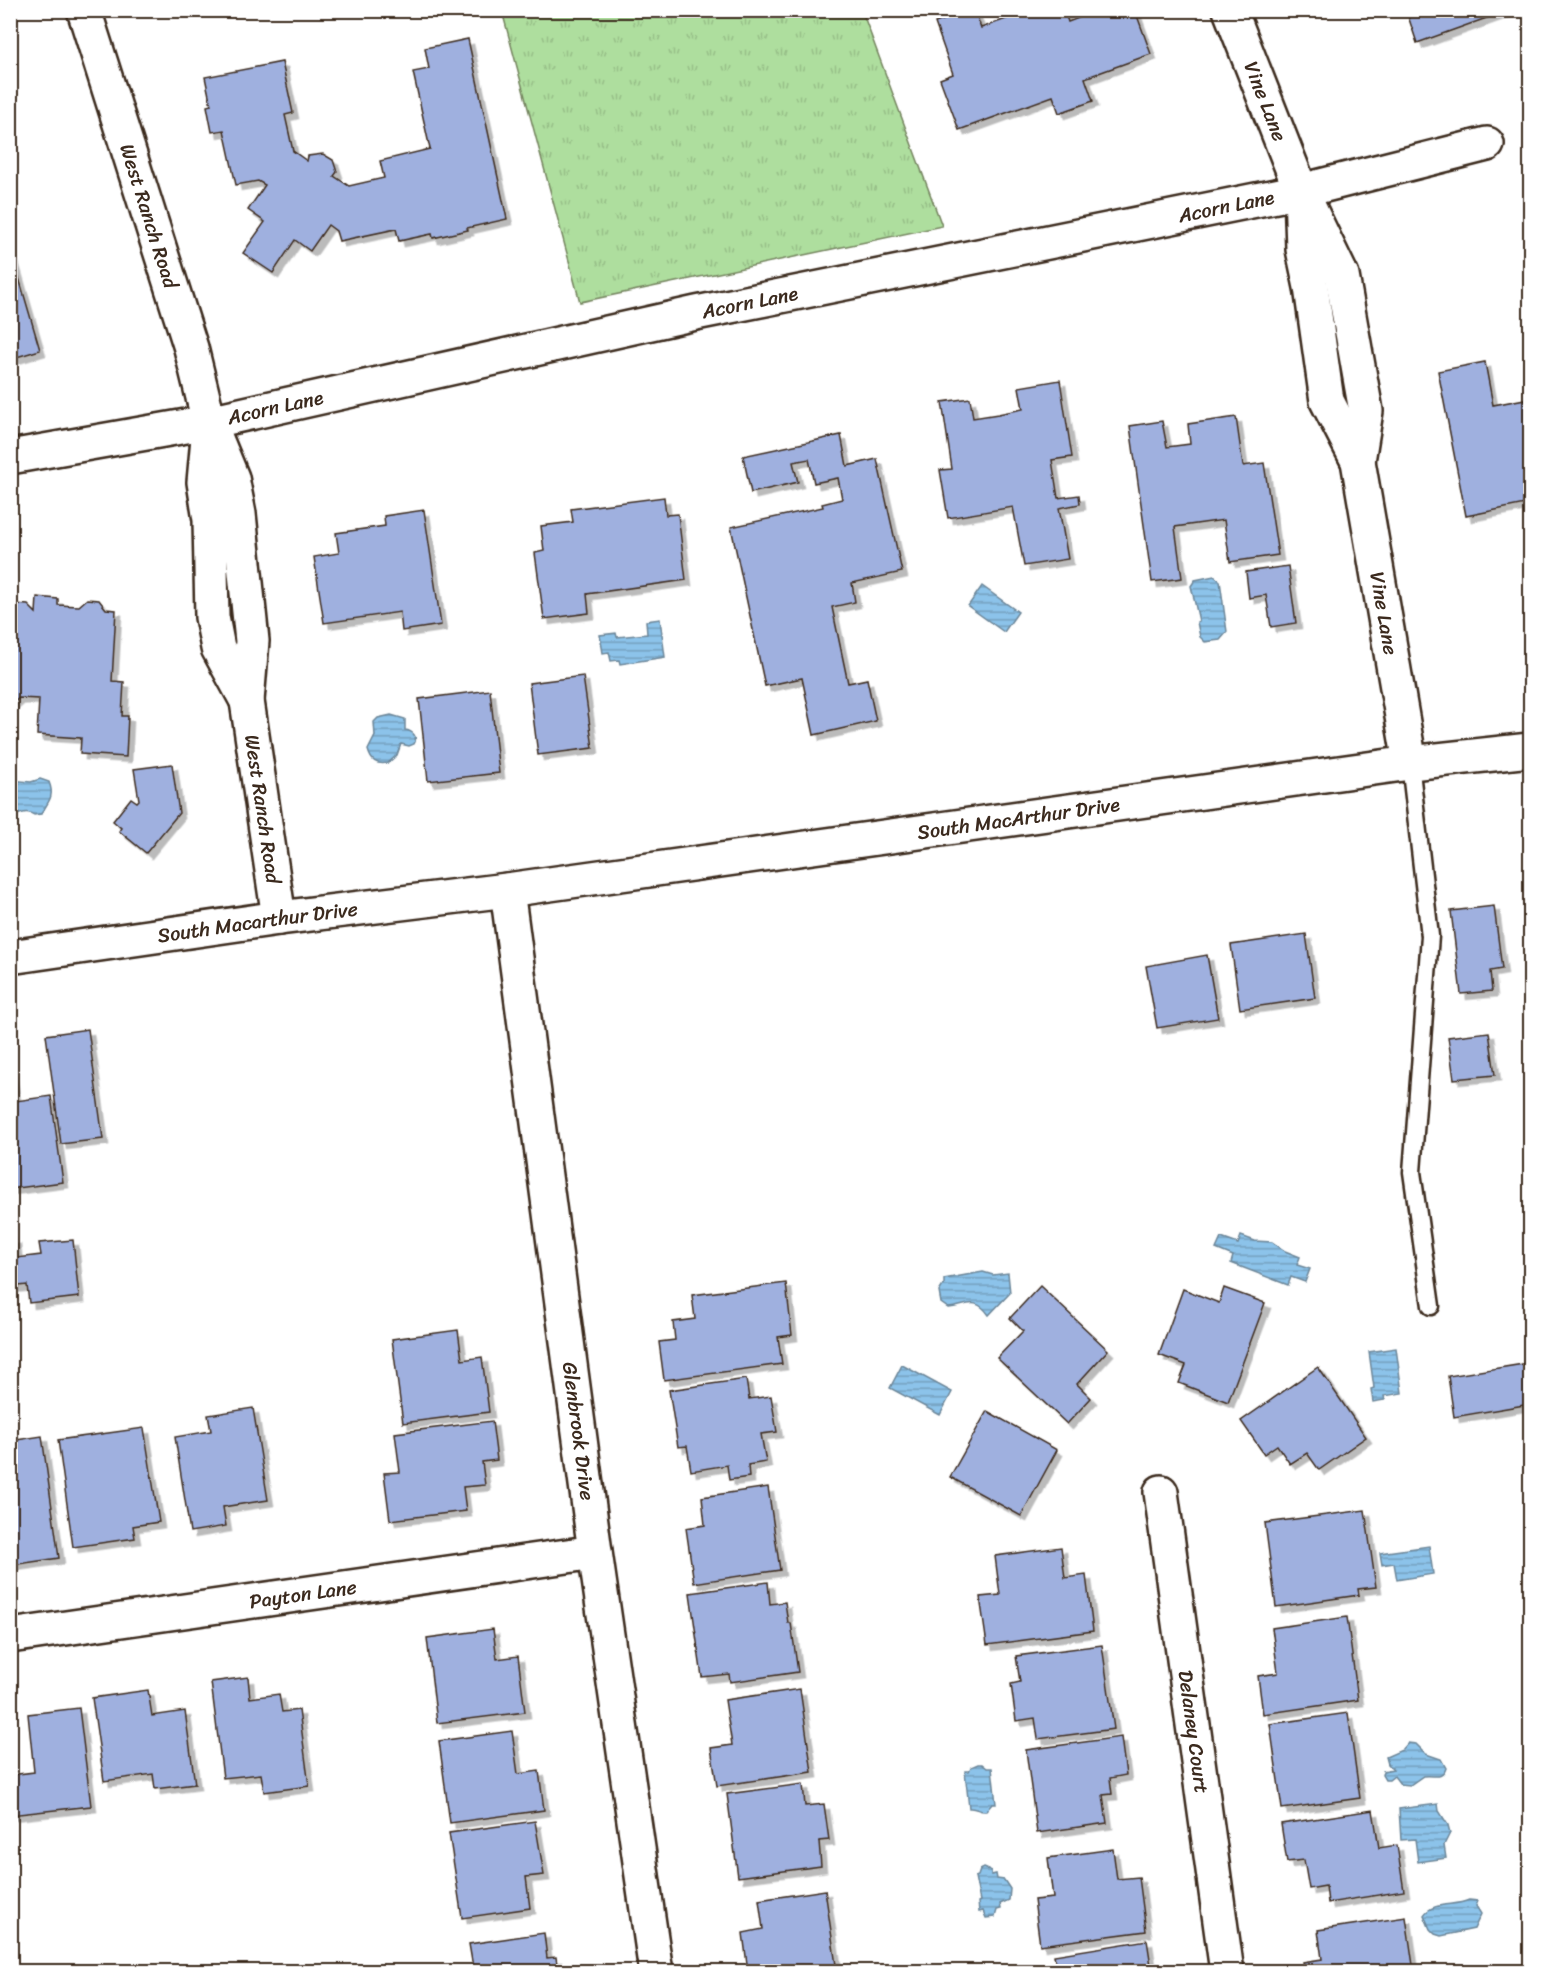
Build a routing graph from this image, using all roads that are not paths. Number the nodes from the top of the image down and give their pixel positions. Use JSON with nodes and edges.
{"nodes":[{"id":1,"x":84,"y":10,"type":"edge"},
{"id":2,"x":1230,"y":10,"type":"edge"},
{"id":3,"x":1487,"y":144,"type":"dead end"},
{"id":4,"x":1301,"y":191,"type":"junction"},
{"id":5,"x":209,"y":422,"type":"junction"},
{"id":6,"x":10,"y":457,"type":"edge"},
{"id":7,"x":244,"y":565,"type":"junction"},
{"id":8,"x":211,"y":569,"type":"junction"},
{"id":9,"x":247,"y":701,"type":"junction"},
{"id":10,"x":1530,"y":750,"type":"edge"},
{"id":11,"x":1410,"y":763,"type":"junction"},
{"id":12,"x":507,"y":890,"type":"junction"},
{"id":13,"x":279,"y":918,"type":"junction"},
{"id":14,"x":10,"y":957,"type":"edge"},
{"id":15,"x":1431,"y":1306,"type":"dead end"},
{"id":16,"x":1161,"y":1492,"type":"dead end"},
{"id":17,"x":595,"y":1552,"type":"junction"},
{"id":18,"x":10,"y":1636,"type":"edge"},
{"id":19,"x":656,"y":1971,"type":"edge"},
{"id":20,"x":1227,"y":1971,"type":"edge"}],
"edges":[{"from":1,"to":5,"type":"street","name":"West Ranch Road"},
{"from":2,"to":4,"type":"street","name":"Vine Lane"},
{"from":3,"to":4,"type":"street","name":"Acorn Lane"},
{"from":4,"to":5,"type":"street","name":"Acorn Lane"},
{"from":4,"to":11,"type":"street","name":"Vine Lane"},
{"from":5,"to":6,"type":"street","name":"Acorn Lane"},
{"from":5,"to":7,"type":"street","name":"West Ranch Road"},
{"from":5,"to":8,"type":"street","name":"West Ranch Road"},
{"from":7,"to":8,"type":"street"},
{"from":7,"to":9,"type":"street","name":"West Ranch Road"},
{"from":8,"to":9,"type":"street","name":"West Ranch Road"},
{"from":9,"to":13,"type":"street","name":"West Ranch Road"},
{"from":10,"to":11,"type":"street","name":"South MacArthur Drive"},
{"from":11,"to":12,"type":"street","name":"South MacArthur Drive"},
{"from":11,"to":15,"type":"lane"},
{"from":12,"to":13,"type":"street","name":"South Macarthur Drive"},
{"from":12,"to":17,"type":"street","name":"Glenbrook Drive"},
{"from":13,"to":14,"type":"street","name":"South Macarthur Drive"},
{"from":16,"to":20,"type":"street","name":"Delaney Court"},
{"from":17,"to":18,"type":"street","name":"Payton Lane"},
{"from":17,"to":19,"type":"street","name":"Glenbrook Drive"}]}
